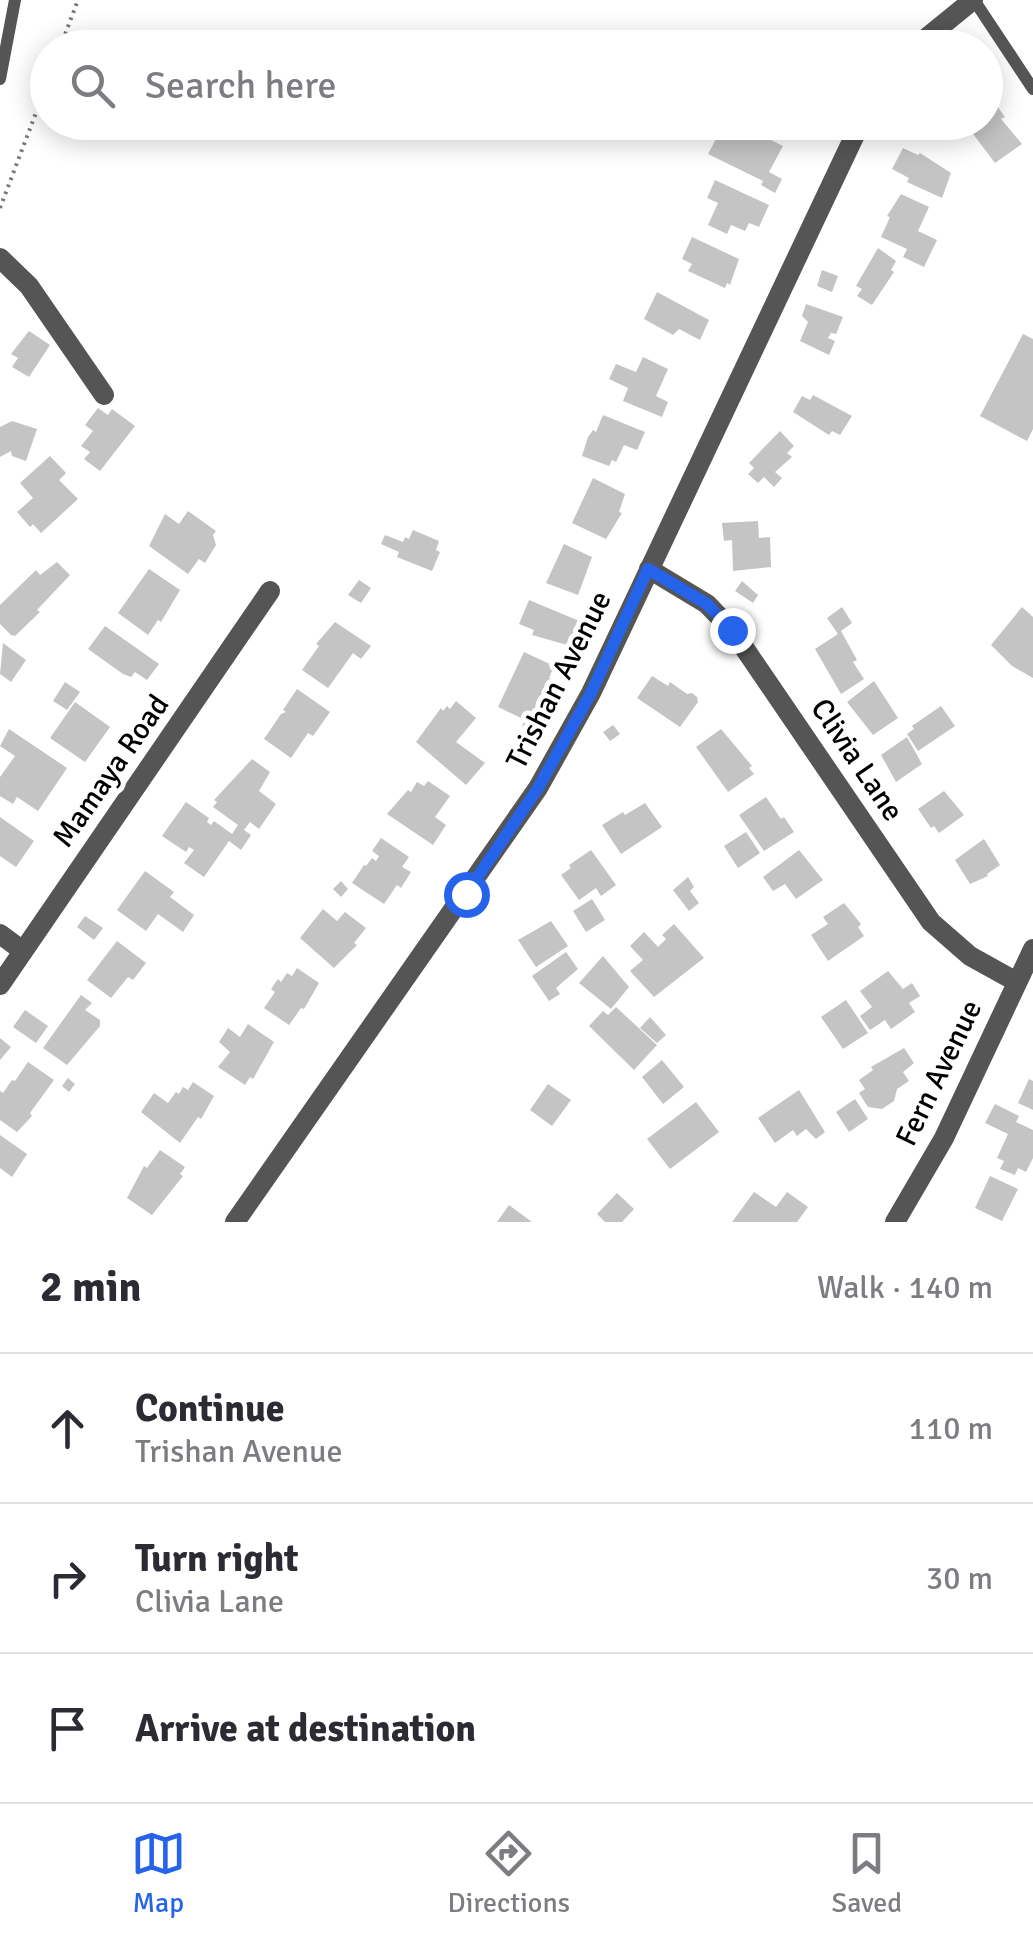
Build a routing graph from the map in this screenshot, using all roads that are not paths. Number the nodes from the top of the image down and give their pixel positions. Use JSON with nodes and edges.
{"nodes":[{"id":1,"x":16,"y":0,"type":"edge"},
{"id":2,"x":974,"y":0,"type":"edge"},
{"id":3,"x":936,"y":30,"type":"edge"},
{"id":4,"x":994,"y":30,"type":"edge"},
{"id":5,"x":1003,"y":44,"type":"edge"},
{"id":6,"x":0,"y":79,"type":"edge"},
{"id":7,"x":1033,"y":89,"type":"edge"},
{"id":8,"x":852,"y":140,"type":"edge"},
{"id":9,"x":0,"y":258,"type":"edge"},
{"id":10,"x":104,"y":394,"type":"dead end"},
{"id":11,"x":648,"y":569,"type":"junction"},
{"id":12,"x":270,"y":591,"type":"dead end"},
{"id":13,"x":0,"y":934,"type":"edge"},
{"id":14,"x":1033,"y":949,"type":"edge"},
{"id":15,"x":23,"y":951,"type":"junction"},
{"id":16,"x":1018,"y":982,"type":"junction"},
{"id":17,"x":0,"y":985,"type":"edge"},
{"id":18,"x":234,"y":1222,"type":"edge"},
{"id":19,"x":894,"y":1222,"type":"edge"}],
"edges":[{"from":1,"to":6,"type":"lane"},
{"from":2,"to":3,"type":"street"},
{"from":2,"to":4,"type":"lane"},
{"from":5,"to":7,"type":"lane"},
{"from":8,"to":11,"type":"street","name":"Trishan Avenue"},
{"from":9,"to":10,"type":"street"},
{"from":11,"to":16,"type":"street","name":"Clivia Lane"},
{"from":11,"to":18,"type":"street","name":"Trishan Avenue"},
{"from":12,"to":15,"type":"street","name":"Mamaya Road"},
{"from":13,"to":15,"type":"street"},
{"from":14,"to":16,"type":"street","name":"Fern Avenue"},
{"from":15,"to":17,"type":"street","name":"Mamaya Road"},
{"from":16,"to":19,"type":"street","name":"Fern Avenue"}]}
